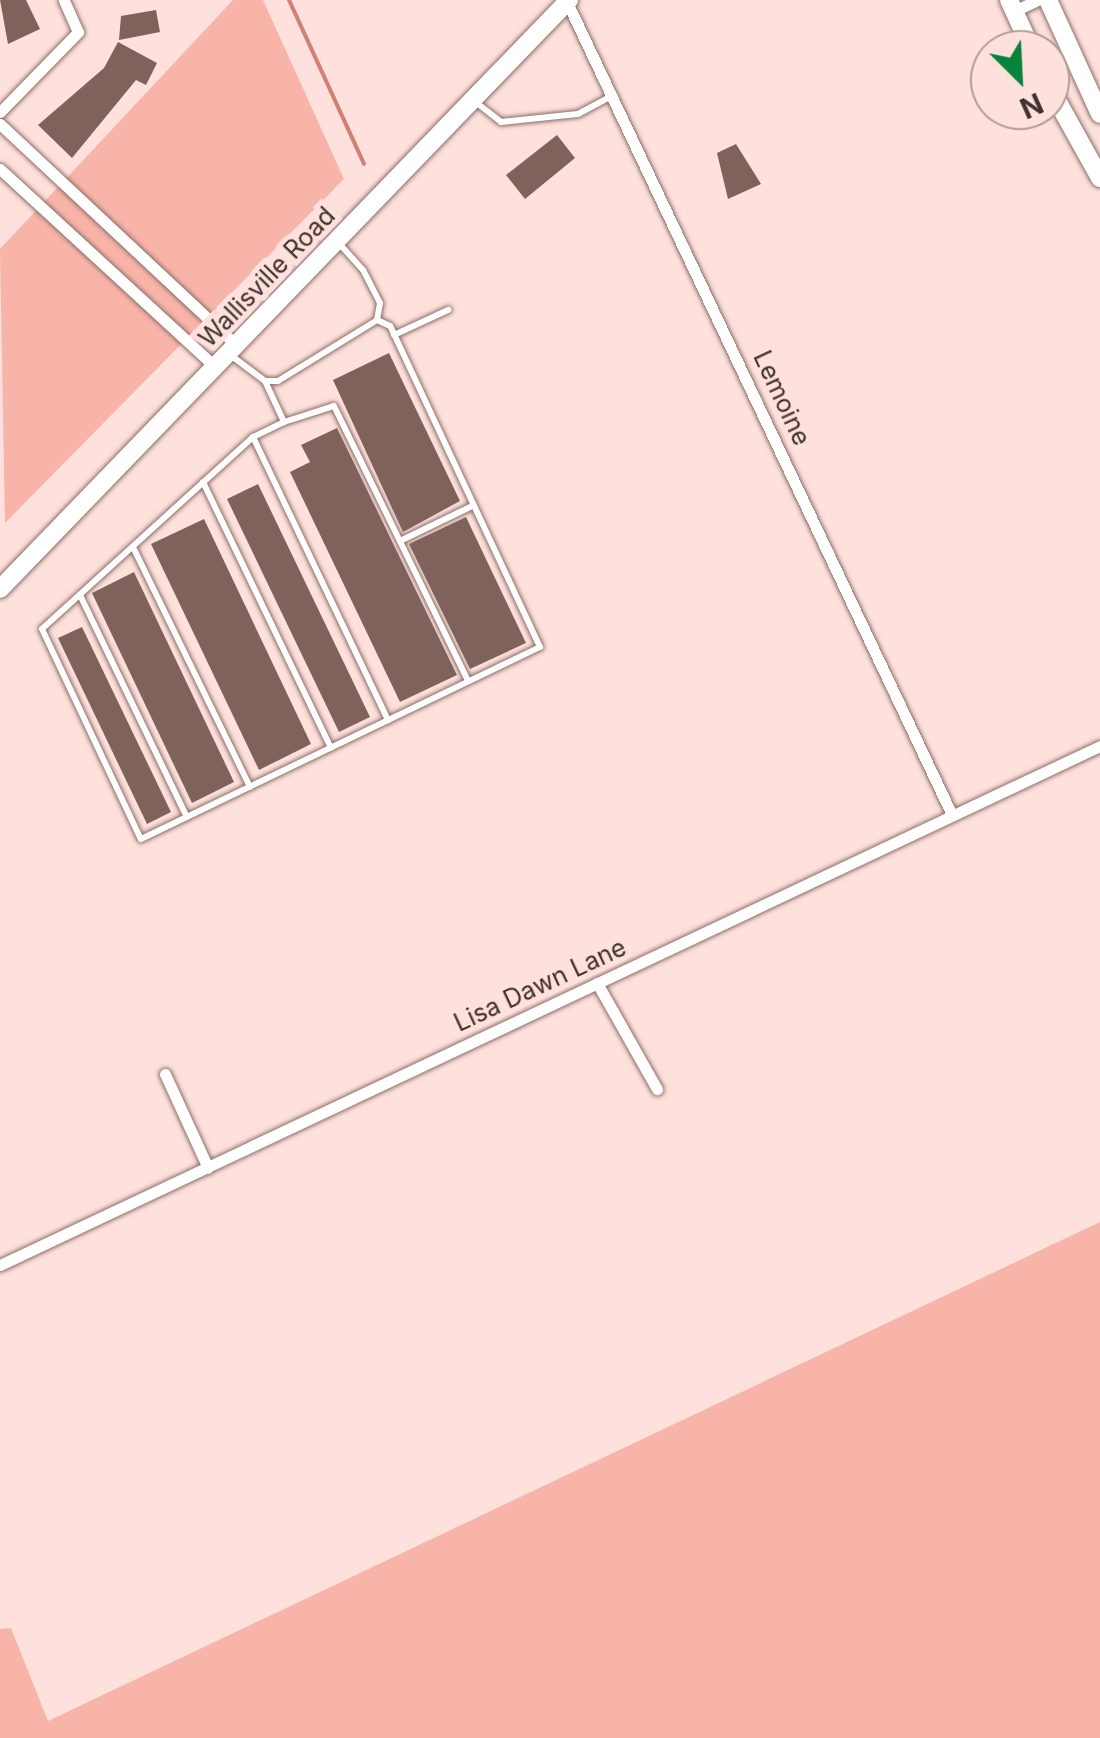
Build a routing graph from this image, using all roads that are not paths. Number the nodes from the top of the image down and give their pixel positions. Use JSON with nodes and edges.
{"nodes":[{"id":1,"x":64,"y":0,"type":"edge"},
{"id":2,"x":1038,"y":0,"type":"edge"},
{"id":3,"x":1048,"y":0,"type":"edge"},
{"id":4,"x":568,"y":1,"type":"edge"},
{"id":5,"x":1012,"y":5,"type":"edge"},
{"id":6,"x":1023,"y":30,"type":"edge"},
{"id":7,"x":614,"y":95,"type":"junction"},
{"id":8,"x":473,"y":100,"type":"junction"},
{"id":9,"x":0,"y":112,"type":"edge"},
{"id":10,"x":1100,"y":114,"type":"edge"},
{"id":11,"x":0,"y":124,"type":"edge"},
{"id":12,"x":1070,"y":124,"type":"edge"},
{"id":13,"x":0,"y":170,"type":"edge"},
{"id":14,"x":1100,"y":178,"type":"edge"},
{"id":15,"x":337,"y":240,"type":"junction"},
{"id":16,"x":448,"y":310,"type":"dead end"},
{"id":17,"x":377,"y":320,"type":"junction"},
{"id":18,"x":394,"y":335,"type":"junction"},
{"id":19,"x":226,"y":355,"type":"junction"},
{"id":20,"x":265,"y":381,"type":"junction"},
{"id":21,"x":284,"y":422,"type":"junction"},
{"id":22,"x":253,"y":437,"type":"junction"},
{"id":23,"x":204,"y":482,"type":"junction"},
{"id":24,"x":474,"y":506,"type":"junction"},
{"id":25,"x":400,"y":541,"type":"junction"},
{"id":26,"x":133,"y":547,"type":"junction"},
{"id":27,"x":0,"y":590,"type":"edge"},
{"id":28,"x":80,"y":595,"type":"junction"},
{"id":29,"x":469,"y":681,"type":"junction"},
{"id":30,"x":388,"y":720,"type":"junction"},
{"id":31,"x":1100,"y":746,"type":"edge"},
{"id":32,"x":331,"y":748,"type":"junction"},
{"id":33,"x":250,"y":786,"type":"junction"},
{"id":34,"x":952,"y":816,"type":"junction"},
{"id":35,"x":187,"y":817,"type":"junction"},
{"id":36,"x":598,"y":983,"type":"junction"},
{"id":37,"x":165,"y":1074,"type":"dead end"},
{"id":38,"x":656,"y":1089,"type":"dead end"},
{"id":39,"x":208,"y":1168,"type":"junction"},
{"id":40,"x":0,"y":1265,"type":"edge"}],
"edges":[{"from":1,"to":9,"type":"street"},
{"from":2,"to":5,"type":"street"},
{"from":3,"to":10,"type":"main road"},
{"from":4,"to":7,"type":"street","name":"Lemoine"},
{"from":4,"to":8,"type":"main road","name":"Wallisville Road"},
{"from":5,"to":6,"type":"main road"},
{"from":7,"to":8,"type":"lane"},
{"from":7,"to":34,"type":"street","name":"Lemoine"},
{"from":8,"to":15,"type":"main road","name":"Wallisville Road"},
{"from":11,"to":19,"type":"street"},
{"from":12,"to":14,"type":"main road"},
{"from":13,"to":19,"type":"street"},
{"from":15,"to":17,"type":"lane"},
{"from":15,"to":19,"type":"main road","name":"Wallisville Road"},
{"from":16,"to":18,"type":"lane"},
{"from":17,"to":18,"type":"lane"},
{"from":17,"to":20,"type":"lane"},
{"from":18,"to":24,"type":"lane"},
{"from":19,"to":20,"type":"lane"},
{"from":19,"to":27,"type":"main road","name":"Wallisville Road"},
{"from":20,"to":21,"type":"lane"},
{"from":21,"to":22,"type":"lane"},
{"from":21,"to":25,"type":"lane"},
{"from":22,"to":23,"type":"lane"},
{"from":22,"to":30,"type":"lane"},
{"from":23,"to":26,"type":"lane"},
{"from":23,"to":32,"type":"lane"},
{"from":24,"to":25,"type":"lane"},
{"from":24,"to":29,"type":"lane"},
{"from":25,"to":29,"type":"lane"},
{"from":26,"to":28,"type":"lane"},
{"from":26,"to":33,"type":"lane"},
{"from":28,"to":35,"type":"lane"},
{"from":28,"to":35,"type":"lane"},
{"from":29,"to":30,"type":"lane"},
{"from":30,"to":32,"type":"lane"},
{"from":31,"to":34,"type":"street","name":"Lisa Dawn Lane"},
{"from":32,"to":33,"type":"lane"},
{"from":33,"to":35,"type":"lane"},
{"from":34,"to":36,"type":"street","name":"Lisa Dawn Lane"},
{"from":36,"to":38,"type":"street"},
{"from":36,"to":39,"type":"street","name":"Lisa Dawn Lane"},
{"from":37,"to":39,"type":"street"},
{"from":39,"to":40,"type":"street","name":"Lisa Dawn Lane"}]}
